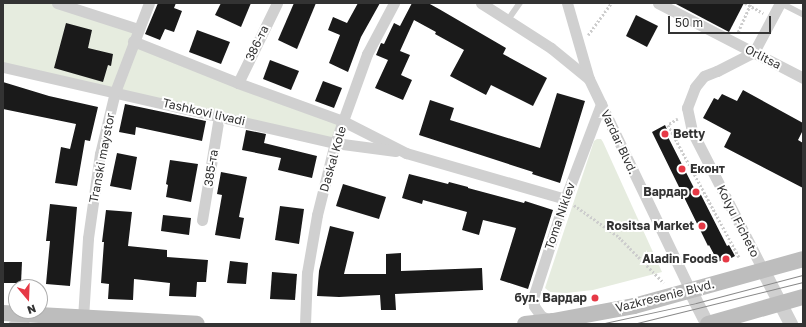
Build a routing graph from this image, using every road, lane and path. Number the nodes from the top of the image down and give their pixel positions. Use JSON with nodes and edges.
{"nodes":[{"id":1,"x":57,"y":3,"type":"edge"},
{"id":2,"x":149,"y":3,"type":"edge"},
{"id":3,"x":276,"y":3,"type":"edge"},
{"id":4,"x":394,"y":3,"type":"edge"},
{"id":5,"x":481,"y":3,"type":"edge"},
{"id":6,"x":520,"y":3,"type":"edge"},
{"id":7,"x":567,"y":3,"type":"edge"},
{"id":8,"x":611,"y":3,"type":"edge"},
{"id":9,"x":658,"y":3,"type":"edge"},
{"id":10,"x":745,"y":3,"type":"edge"},
{"id":11,"x":781,"y":3,"type":"edge"},
{"id":12,"x":803,"y":14,"type":"edge"},
{"id":13,"x":772,"y":18,"type":"junction"},
{"id":14,"x":508,"y":20,"type":"junction"},
{"id":15,"x":138,"y":29,"type":"junction"},
{"id":16,"x":133,"y":41,"type":"junction"},
{"id":17,"x":580,"y":48,"type":"junction"},
{"id":18,"x":754,"y":52,"type":"junction"},
{"id":19,"x":3,"y":67,"type":"edge"},
{"id":20,"x":803,"y":78,"type":"edge"},
{"id":21,"x":589,"y":79,"type":"junction"},
{"id":22,"x":238,"y":83,"type":"junction"},
{"id":23,"x":115,"y":92,"type":"junction"},
{"id":24,"x":601,"y":104,"type":"junction"},
{"id":25,"x":220,"y":116,"type":"junction"},
{"id":26,"x":344,"y":121,"type":"junction"},
{"id":27,"x":668,"y":125,"type":"dead end"},
{"id":28,"x":335,"y":143,"type":"junction"},
{"id":29,"x":406,"y":152,"type":"junction"},
{"id":30,"x":565,"y":199,"type":"junction"},
{"id":31,"x":202,"y":220,"type":"dead end"},
{"id":32,"x":739,"y":257,"type":"dead end"},
{"id":33,"x":803,"y":259,"type":"edge"},
{"id":34,"x":763,"y":270,"type":"junction"},
{"id":35,"x":662,"y":281,"type":"dead end"},
{"id":36,"x":690,"y":290,"type":"junction"},
{"id":37,"x":803,"y":297,"type":"edge"},
{"id":38,"x":780,"y":303,"type":"junction"},
{"id":39,"x":48,"y":316,"type":"edge"},
{"id":40,"x":83,"y":318,"type":"junction"},
{"id":41,"x":32,"y":319,"type":"edge"},
{"id":42,"x":553,"y":321,"type":"junction"},
{"id":43,"x":12,"y":324,"type":"edge"},
{"id":44,"x":197,"y":324,"type":"edge"},
{"id":45,"x":305,"y":324,"type":"edge"},
{"id":46,"x":525,"y":324,"type":"edge"},
{"id":47,"x":707,"y":324,"type":"edge"},
{"id":48,"x":791,"y":324,"type":"edge"}],
"edges":[{"from":1,"to":15,"type":"street"},
{"from":2,"to":15,"type":"street","name":"Transki maystor"},
{"from":3,"to":22,"type":"street","name":"386-та"},
{"from":4,"to":26,"type":"street","name":"Daskal Kole"},
{"from":5,"to":14,"type":"street","name":"Vardar Blvd."},
{"from":6,"to":14,"type":"lane"},
{"from":7,"to":17,"type":"street"},
{"from":8,"to":17,"type":"path"},
{"from":9,"to":18,"type":"street","name":"Orlitsa"},
{"from":10,"to":13,"type":"path"},
{"from":11,"to":12,"type":"lane"},
{"from":11,"to":13,"type":"street"},
{"from":13,"to":18,"type":"street"},
{"from":14,"to":21,"type":"street","name":"Vardar Blvd."},
{"from":15,"to":16,"type":"street","name":"Transki maystor"},
{"from":16,"to":22,"type":"street","name":"Tashkovi livadi"},
{"from":16,"to":23,"type":"street","name":"Transki maystor"},
{"from":17,"to":21,"type":"street"},
{"from":18,"to":20,"type":"street","name":"Orlitsa"},
{"from":18,"to":34,"type":"street","name":"Kolyu Ficheto"},
{"from":19,"to":23,"type":"street","name":"Tashkovi livadi"},
{"from":21,"to":24,"type":"street","name":"Vardar Blvd."},
{"from":22,"to":26,"type":"street","name":"Tashkovi livadi"},
{"from":23,"to":25,"type":"street","name":"Tashkovi livadi"},
{"from":23,"to":40,"type":"street","name":"Transki maystor"},
{"from":24,"to":30,"type":"street","name":"Toma Niklev"},
{"from":24,"to":36,"type":"street","name":"Vardar Blvd."},
{"from":25,"to":28,"type":"street","name":"Tashkovi livadi"},
{"from":25,"to":31,"type":"street","name":"385-та"},
{"from":26,"to":28,"type":"street","name":"Daskal Kole"},
{"from":26,"to":29,"type":"street","name":"Tashkovi livadi"},
{"from":27,"to":32,"type":"path"},
{"from":28,"to":29,"type":"street","name":"Tashkovi livadi"},
{"from":28,"to":45,"type":"street","name":"Daskal Kole"},
{"from":29,"to":30,"type":"street","name":"Tashkovi livadi"},
{"from":30,"to":35,"type":"path"},
{"from":30,"to":42,"type":"street","name":"Toma Niklev"},
{"from":33,"to":34,"type":"main road","name":"Vazkresenie Blvd."},
{"from":34,"to":36,"type":"main road","name":"Vazkresenie Blvd."},
{"from":34,"to":38,"type":"street"},
{"from":36,"to":42,"type":"main road","name":"Vazkresenie Blvd."},
{"from":36,"to":47,"type":"street","name":"Vardar Blvd."},
{"from":37,"to":38,"type":"main road"},
{"from":38,"to":47,"type":"main road"},
{"from":38,"to":48,"type":"street"},
{"from":39,"to":40,"type":"main road"},
{"from":40,"to":44,"type":"main road"},
{"from":41,"to":43,"type":"lane"},
{"from":42,"to":46,"type":"main road","name":"Vazkresenie Blvd."}]}
